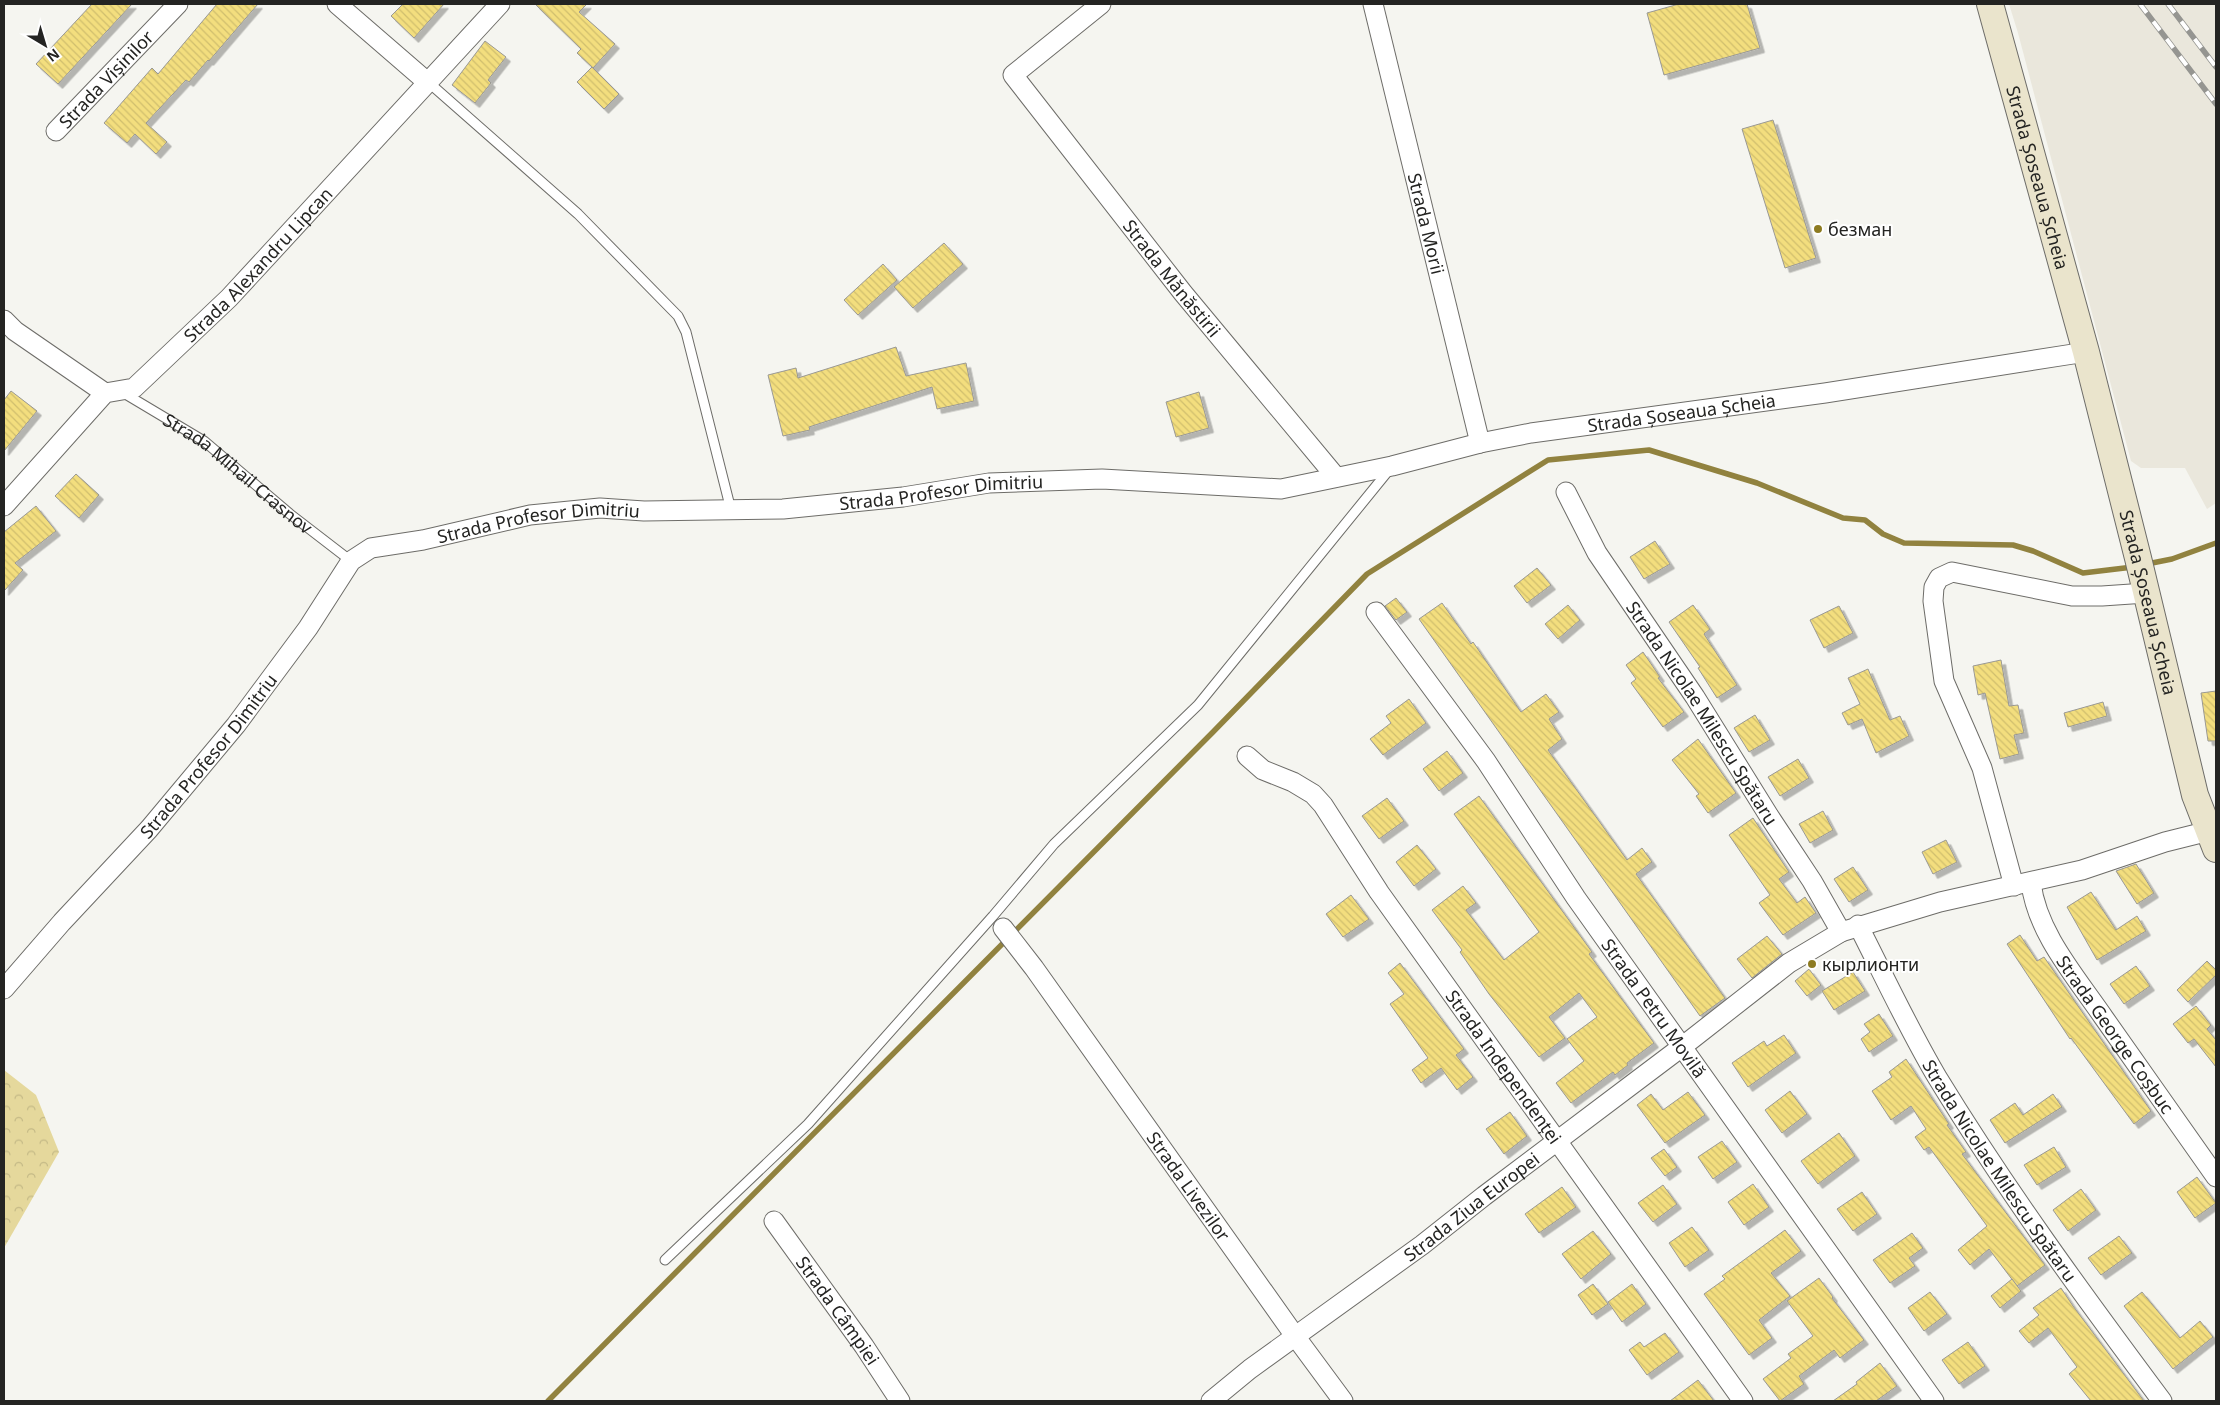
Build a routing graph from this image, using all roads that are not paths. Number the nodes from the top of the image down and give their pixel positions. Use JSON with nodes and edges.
{"nodes":[{"id":1,"x":178,"y":4,"type":"edge"},
{"id":2,"x":337,"y":4,"type":"edge"},
{"id":3,"x":500,"y":4,"type":"edge"},
{"id":4,"x":1102,"y":4,"type":"edge"},
{"id":5,"x":1373,"y":4,"type":"edge"},
{"id":6,"x":1990,"y":4,"type":"edge"},
{"id":7,"x":426,"y":81,"type":"junction"},
{"id":8,"x":56,"y":131,"type":"dead end"},
{"id":9,"x":4,"y":320,"type":"edge"},
{"id":10,"x":2086,"y":352,"type":"junction"},
{"id":11,"x":113,"y":392,"type":"junction"},
{"id":12,"x":1480,"y":443,"type":"junction"},
{"id":13,"x":1392,"y":466,"type":"junction"},
{"id":14,"x":1336,"y":478,"type":"junction"},
{"id":15,"x":1281,"y":489,"type":"joint"},
{"id":16,"x":1566,"y":492,"type":"dead end"},
{"id":17,"x":4,"y":506,"type":"edge"},
{"id":18,"x":731,"y":510,"type":"junction"},
{"id":19,"x":351,"y":561,"type":"junction"},
{"id":20,"x":2142,"y":577,"type":"junction"},
{"id":21,"x":1376,"y":612,"type":"dead end"},
{"id":22,"x":1247,"y":756,"type":"dead end"},
{"id":23,"x":2212,"y":840,"type":"edge"},
{"id":24,"x":2022,"y":884,"type":"junction"},
{"id":25,"x":998,"y":922,"type":"junction"},
{"id":26,"x":1850,"y":929,"type":"junction"},
{"id":27,"x":4,"y":989,"type":"edge"},
{"id":28,"x":1683,"y":1046,"type":"junction"},
{"id":29,"x":1557,"y":1142,"type":"junction"},
{"id":30,"x":2216,"y":1176,"type":"edge"},
{"id":31,"x":774,"y":1221,"type":"dead end"},
{"id":32,"x":665,"y":1260,"type":"dead end"},
{"id":33,"x":1295,"y":1336,"type":"junction"},
{"id":34,"x":900,"y":1401,"type":"edge"},
{"id":35,"x":1211,"y":1401,"type":"edge"},
{"id":36,"x":1343,"y":1401,"type":"edge"},
{"id":37,"x":1743,"y":1401,"type":"edge"},
{"id":38,"x":1934,"y":1401,"type":"edge"},
{"id":39,"x":2162,"y":1401,"type":"edge"}],
"edges":[{"from":1,"to":8,"type":"street","name":"Strada Vișinilor"},
{"from":2,"to":7,"type":"street"},
{"from":3,"to":7,"type":"street","name":"Strada Alexandru Lipcan"},
{"from":4,"to":14,"type":"street","name":"Strada Mănăstirii"},
{"from":5,"to":12,"type":"street","name":"Strada Morii"},
{"from":6,"to":10,"type":"main road","name":"Strada Șoseaua Șcheia"},
{"from":7,"to":11,"type":"street","name":"Strada Alexandru Lipcan"},
{"from":7,"to":18,"type":"lane"},
{"from":9,"to":11,"type":"street","name":"Strada Mihail Crasnov"},
{"from":10,"to":12,"type":"street","name":"Strada Șoseaua Șcheia"},
{"from":10,"to":20,"type":"main road","name":"Strada Șoseaua Șcheia"},
{"from":11,"to":17,"type":"street","name":"Strada Alexandru Lipcan"},
{"from":11,"to":19,"type":"lane","name":"Strada Mihail Crasnov"},
{"from":12,"to":13,"type":"street","name":"Strada Șoseaua Șcheia"},
{"from":13,"to":14,"type":"street","name":"Strada Șoseaua Șcheia"},
{"from":13,"to":25,"type":"lane"},
{"from":14,"to":15,"type":"street","name":"Strada Șoseaua Șcheia"},
{"from":15,"to":18,"type":"street","name":"Strada Profesor Dimitriu"},
{"from":16,"to":26,"type":"street","name":"Strada Nicolae Milescu Spătaru"},
{"from":18,"to":19,"type":"street","name":"Strada Profesor Dimitriu"},
{"from":19,"to":27,"type":"street","name":"Strada Profesor Dimitriu"},
{"from":20,"to":23,"type":"main road","name":"Strada Șoseaua Șcheia"},
{"from":20,"to":24,"type":"street","name":"Strada George Coșbuc"},
{"from":21,"to":28,"type":"street","name":"Strada Petru Movilă"},
{"from":22,"to":29,"type":"street","name":"Strada Independenței"},
{"from":23,"to":24,"type":"street","name":"Strada Ziua Europei"},
{"from":24,"to":26,"type":"street","name":"Strada Ziua Europei"},
{"from":24,"to":30,"type":"street","name":"Strada George Coșbuc"},
{"from":25,"to":32,"type":"lane"},
{"from":25,"to":33,"type":"street","name":"Strada Livezilor"},
{"from":26,"to":28,"type":"street","name":"Strada Ziua Europei"},
{"from":26,"to":39,"type":"street","name":"Strada Nicolae Milescu Spătaru"},
{"from":28,"to":29,"type":"street","name":"Strada Ziua Europei"},
{"from":28,"to":38,"type":"street","name":"Strada Petru Movilă"},
{"from":29,"to":33,"type":"street","name":"Strada Ziua Europei"},
{"from":29,"to":37,"type":"street","name":"Strada Independenței"},
{"from":31,"to":34,"type":"street","name":"Strada Câmpiei"},
{"from":33,"to":35,"type":"street","name":"Strada Ziua Europei"},
{"from":33,"to":36,"type":"street","name":"Strada Livezilor"}]}
